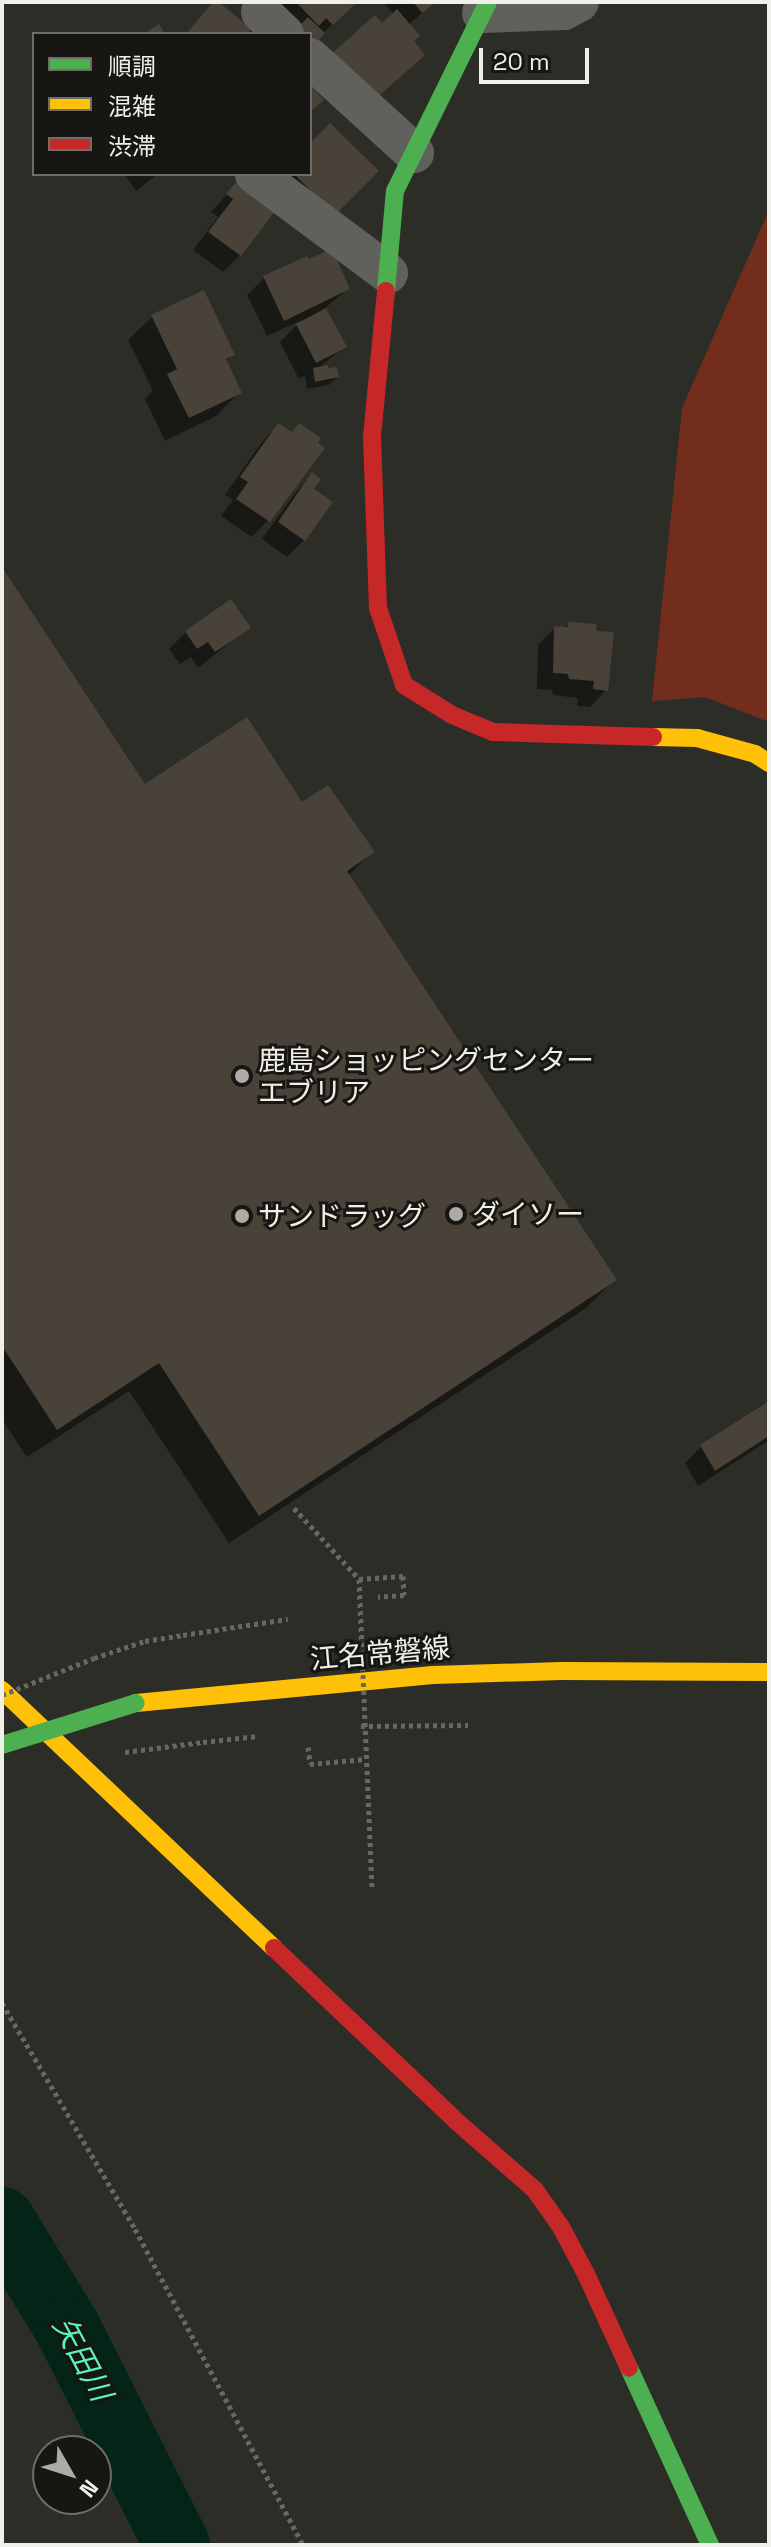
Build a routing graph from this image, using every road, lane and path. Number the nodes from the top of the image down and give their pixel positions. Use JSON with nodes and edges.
{"nodes":[{"id":1,"x":579,"y":2,"type":"edge"},
{"id":2,"x":485,"y":8,"type":"edge"},
{"id":3,"x":312,"y":60,"type":"edge"},
{"id":4,"x":414,"y":153,"type":"junction"},
{"id":5,"x":258,"y":176,"type":"edge"},
{"id":6,"x":388,"y":273,"type":"junction"},
{"id":7,"x":769,"y":763,"type":"edge"},
{"id":8,"x":294,"y":1508,"type":"dead end"},
{"id":9,"x":359,"y":1579,"type":"junction"},
{"id":10,"x":378,"y":1597,"type":"dead end"},
{"id":11,"x":288,"y":1619,"type":"dead end"},
{"id":12,"x":769,"y":1672,"type":"edge"},
{"id":13,"x":2,"y":1693,"type":"edge"},
{"id":14,"x":468,"y":1725,"type":"dead end"},
{"id":15,"x":353,"y":1726,"type":"dead end"},
{"id":16,"x":264,"y":1735,"type":"dead end"},
{"id":17,"x":203,"y":1742,"type":"dead end"},
{"id":18,"x":2,"y":1745,"type":"edge"},
{"id":19,"x":308,"y":1747,"type":"dead end"},
{"id":20,"x":366,"y":1759,"type":"junction"},
{"id":21,"x":372,"y":1889,"type":"dead end"},
{"id":22,"x":2,"y":2003,"type":"edge"},
{"id":23,"x":303,"y":2545,"type":"edge"},
{"id":24,"x":710,"y":2545,"type":"edge"}],
"edges":[{"from":1,"to":2,"type":"street"},
{"from":2,"to":4,"type":"street"},
{"from":3,"to":4,"type":"street"},
{"from":4,"to":6,"type":"street"},
{"from":5,"to":6,"type":"street"},
{"from":6,"to":7,"type":"street"},
{"from":8,"to":9,"type":"path","bridge":true},
{"from":9,"to":10,"type":"path"},
{"from":9,"to":20,"type":"path","bridge":true},
{"from":11,"to":13,"type":"path","bridge":true},
{"from":12,"to":18,"type":"street","name":"江名常磐線","bridge":true},
{"from":13,"to":24,"type":"street"},
{"from":14,"to":15,"type":"path"},
{"from":16,"to":17,"type":"path"},
{"from":19,"to":20,"type":"path"},
{"from":20,"to":21,"type":"path","bridge":true},
{"from":22,"to":23,"type":"path"}]}
